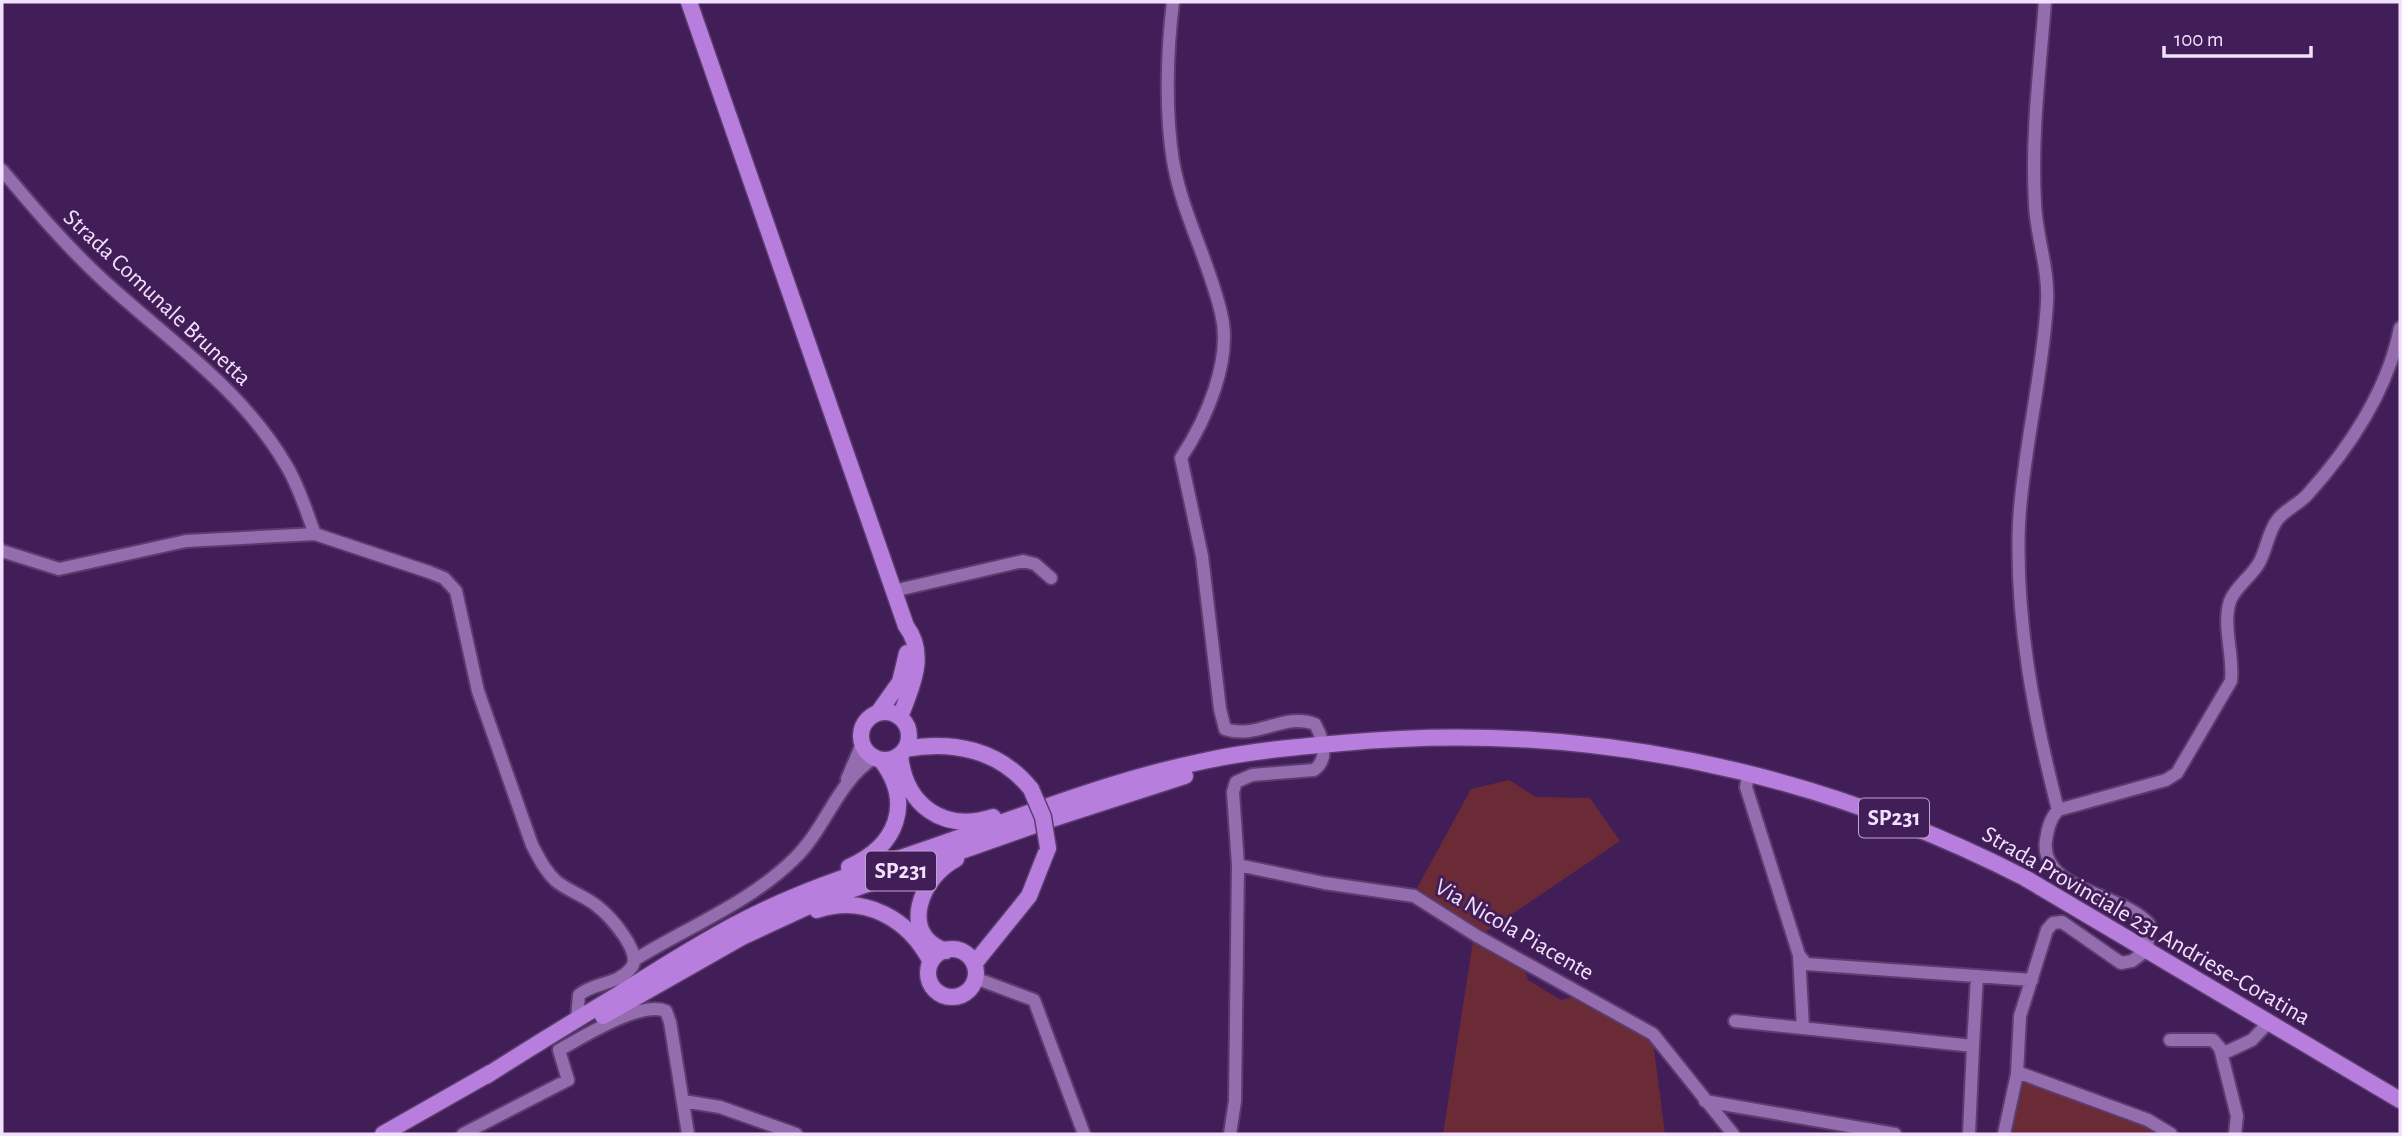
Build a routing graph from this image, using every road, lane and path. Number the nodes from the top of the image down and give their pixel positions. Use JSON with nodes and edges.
{"nodes":[{"id":1,"x":689,"y":2,"type":"edge"},
{"id":2,"x":1174,"y":2,"type":"edge"},
{"id":3,"x":2045,"y":2,"type":"edge"},
{"id":4,"x":2,"y":170,"type":"edge"},
{"id":5,"x":2400,"y":328,"type":"edge"},
{"id":6,"x":315,"y":534,"type":"junction"},
{"id":7,"x":2,"y":551,"type":"edge"},
{"id":8,"x":1051,"y":578,"type":"dead end"},
{"id":9,"x":894,"y":591,"type":"junction"},
{"id":10,"x":906,"y":626,"type":"junction"},
{"id":11,"x":878,"y":713,"type":"junction"},
{"id":12,"x":903,"y":721,"type":"junction"},
{"id":13,"x":862,"y":744,"type":"junction"},
{"id":14,"x":1324,"y":744,"type":"junction"},
{"id":15,"x":945,"y":746,"type":"junction"},
{"id":16,"x":902,"y":752,"type":"junction"},
{"id":17,"x":877,"y":759,"type":"junction"},
{"id":18,"x":1157,"y":772,"type":"junction"},
{"id":19,"x":1749,"y":772,"type":"junction"},
{"id":20,"x":846,"y":783,"type":"junction"},
{"id":21,"x":1124,"y":795,"type":"junction"},
{"id":22,"x":2058,"y":810,"type":"junction"},
{"id":23,"x":1238,"y":865,"type":"junction"},
{"id":24,"x":2147,"y":950,"type":"junction"},
{"id":25,"x":946,"y":951,"type":"junction"},
{"id":26,"x":1799,"y":955,"type":"junction"},
{"id":27,"x":636,"y":959,"type":"junction"},
{"id":28,"x":931,"y":962,"type":"junction"},
{"id":29,"x":972,"y":971,"type":"junction"},
{"id":30,"x":1977,"y":976,"type":"junction"},
{"id":31,"x":668,"y":978,"type":"junction"},
{"id":32,"x":2032,"y":980,"type":"junction"},
{"id":33,"x":637,"y":983,"type":"junction"},
{"id":34,"x":608,"y":1013,"type":"junction"},
{"id":35,"x":577,"y":1019,"type":"junction"},
{"id":36,"x":1735,"y":1021,"type":"dead end"},
{"id":37,"x":2269,"y":1022,"type":"junction"},
{"id":38,"x":597,"y":1028,"type":"junction"},
{"id":39,"x":1803,"y":1028,"type":"junction"},
{"id":40,"x":2170,"y":1040,"type":"dead end"},
{"id":41,"x":1973,"y":1046,"type":"junction"},
{"id":42,"x":2222,"y":1054,"type":"junction"},
{"id":43,"x":2017,"y":1072,"type":"junction"},
{"id":44,"x":486,"y":1076,"type":"junction"},
{"id":45,"x":2400,"y":1100,"type":"edge"},
{"id":46,"x":683,"y":1101,"type":"junction"},
{"id":47,"x":1705,"y":1101,"type":"junction"},
{"id":48,"x":383,"y":1134,"type":"edge"},
{"id":49,"x":463,"y":1134,"type":"edge"},
{"id":50,"x":688,"y":1134,"type":"edge"},
{"id":51,"x":796,"y":1134,"type":"edge"},
{"id":52,"x":1084,"y":1134,"type":"edge"},
{"id":53,"x":1230,"y":1134,"type":"edge"},
{"id":54,"x":1733,"y":1134,"type":"edge"},
{"id":55,"x":1895,"y":1134,"type":"edge"},
{"id":56,"x":1969,"y":1134,"type":"edge"},
{"id":57,"x":2004,"y":1134,"type":"edge"},
{"id":58,"x":2171,"y":1134,"type":"edge"},
{"id":59,"x":2235,"y":1134,"type":"edge"}],
"edges":[{"from":1,"to":9,"type":"main road"},
{"from":2,"to":14,"type":"street"},
{"from":3,"to":22,"type":"street"},
{"from":4,"to":6,"type":"street","name":"Strada Comunale Brunetta"},
{"from":5,"to":22,"type":"street"},
{"from":6,"to":7,"type":"street"},
{"from":6,"to":27,"type":"street"},
{"from":8,"to":9,"type":"street"},
{"from":9,"to":10,"type":"main road"},
{"from":10,"to":11,"type":"main road"},
{"from":10,"to":12,"type":"main road"},
{"from":11,"to":12,"type":"main road"},
{"from":11,"to":13,"type":"main road"},
{"from":12,"to":15,"type":"main road"},
{"from":12,"to":16,"type":"main road"},
{"from":13,"to":17,"type":"main road"},
{"from":13,"to":20,"type":"street"},
{"from":14,"to":18,"type":"main road","name":"Strada Provinciale 231 Andriese-Coratina","number":"SP231"},
{"from":14,"to":19,"type":"main road","name":"Strada Provinciale 231 Andriese-Coratina","number":"SP231"},
{"from":14,"to":21,"type":"main road","name":"Strada Provinciale 231 Andriese-Coratina","number":"SP231"},
{"from":14,"to":23,"type":"street"},
{"from":15,"to":16,"type":"main road"},
{"from":15,"to":29,"type":"main road","bridge":true},
{"from":16,"to":17,"type":"main road"},
{"from":16,"to":18,"type":"main road"},
{"from":17,"to":20,"type":"street"},
{"from":17,"to":33,"type":"main road"},
{"from":18,"to":33,"type":"main road","name":"Strada Provinciale 231 Andriese-Coratina","number":"SP231"},
{"from":19,"to":24,"type":"main road","name":"Strada Provinciale 231 Andriese-Coratina","number":"SP231"},
{"from":19,"to":26,"type":"street"},
{"from":20,"to":27,"type":"street"},
{"from":21,"to":25,"type":"main road"},
{"from":21,"to":31,"type":"main road","name":"Strada Provinciale 231 Andriese-Coratina","number":"SP231"},
{"from":22,"to":24,"type":"street"},
{"from":23,"to":47,"type":"street","name":"Via Nicola Piacente"},
{"from":23,"to":53,"type":"street"},
{"from":24,"to":32,"type":"street"},
{"from":24,"to":37,"type":"main road","name":"Strada Provinciale 231 Andriese-Coratina","number":"SP231"},
{"from":25,"to":28,"type":"main road"},
{"from":25,"to":29,"type":"main road"},
{"from":26,"to":30,"type":"street"},
{"from":26,"to":39,"type":"street"},
{"from":27,"to":35,"type":"street"},
{"from":28,"to":29,"type":"main road"},
{"from":28,"to":31,"type":"main road"},
{"from":29,"to":52,"type":"street"},
{"from":30,"to":32,"type":"street"},
{"from":30,"to":41,"type":"street"},
{"from":31,"to":34,"type":"main road","name":"Strada Provinciale 231 Andriese-Coratina","number":"SP231"},
{"from":32,"to":43,"type":"street"},
{"from":33,"to":35,"type":"main road","name":"Strada Provinciale 231 Andriese-Coratina","number":"SP231"},
{"from":34,"to":38,"type":"street"},
{"from":34,"to":44,"type":"main road","name":"Strada Provinciale 231 Andriese-Coratina","number":"SP231"},
{"from":35,"to":44,"type":"main road","name":"Strada Provinciale 231 Andriese-Coratina","number":"SP231"},
{"from":36,"to":39,"type":"street"},
{"from":37,"to":42,"type":"street"},
{"from":37,"to":45,"type":"main road","name":"Strada Provinciale 231 Andriese-Coratina","number":"SP231"},
{"from":38,"to":46,"type":"street"},
{"from":38,"to":49,"type":"street"},
{"from":39,"to":41,"type":"street"},
{"from":40,"to":42,"type":"street"},
{"from":41,"to":56,"type":"street"},
{"from":42,"to":59,"type":"street"},
{"from":43,"to":57,"type":"street"},
{"from":43,"to":58,"type":"street"},
{"from":44,"to":48,"type":"main road","name":"Strada Provinciale 231 Andriese-Coratina","number":"SP231"},
{"from":46,"to":50,"type":"street"},
{"from":46,"to":51,"type":"street"},
{"from":47,"to":54,"type":"street","name":"Via Nicola Piacente"},
{"from":47,"to":55,"type":"street"}]}
